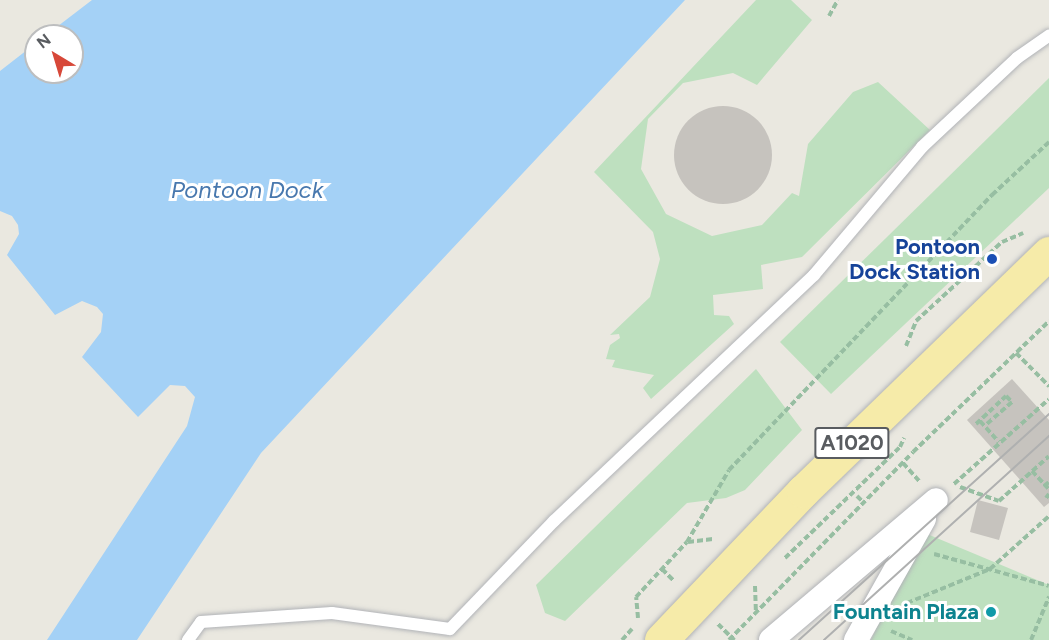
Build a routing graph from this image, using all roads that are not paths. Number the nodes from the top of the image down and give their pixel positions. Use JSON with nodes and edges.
{"nodes":[{"id":1,"x":1049,"y":36,"type":"edge"},
{"id":2,"x":1049,"y":253,"type":"edge"},
{"id":3,"x":860,"y":630,"type":"edge"},
{"id":4,"x":650,"y":631,"type":"edge"},
{"id":5,"x":188,"y":640,"type":"edge"},
{"id":6,"x":771,"y":640,"type":"edge"}],
"edges":[{"from":1,"to":5,"type":"lane"},
{"from":2,"to":4,"type":"main road","number":"A1020"},
{"from":3,"to":6,"type":"street"}]}
